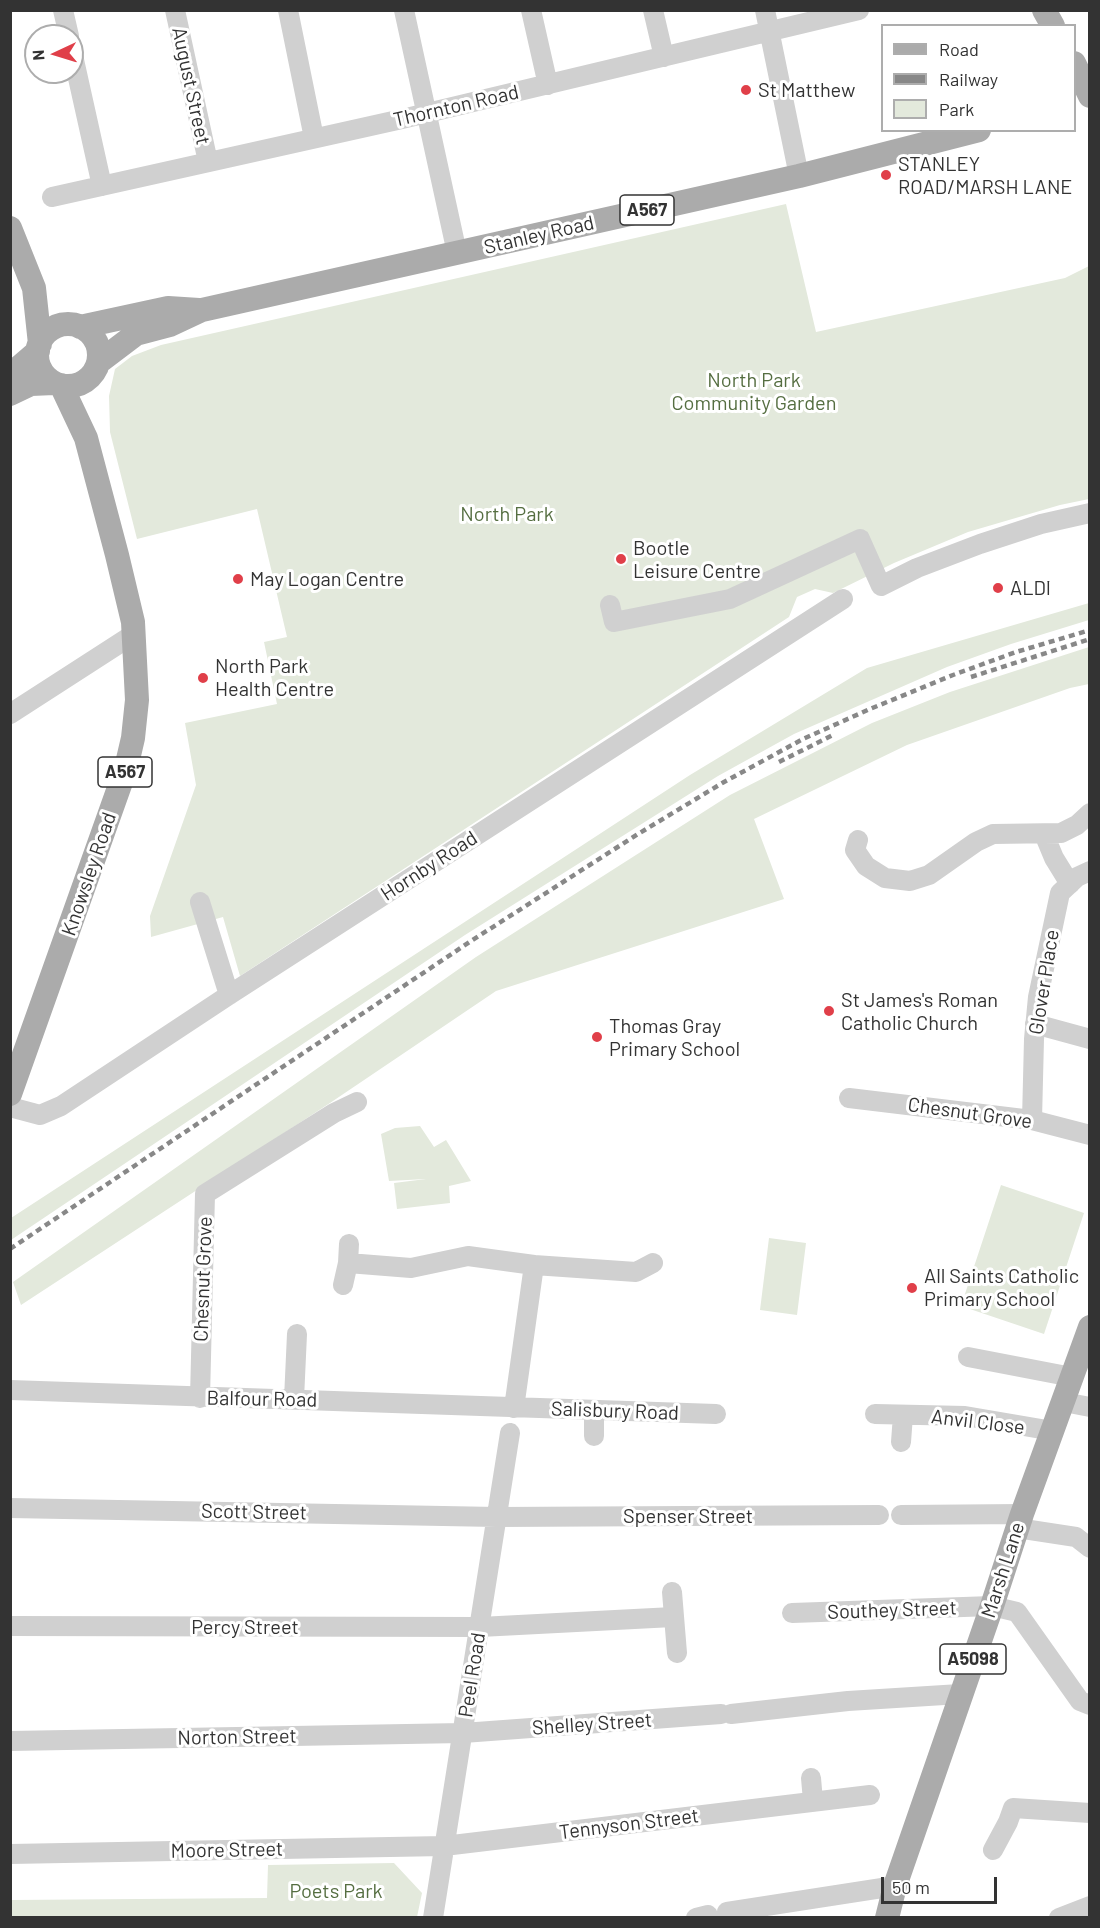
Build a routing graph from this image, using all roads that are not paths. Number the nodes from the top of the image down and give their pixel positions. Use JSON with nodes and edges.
{"nodes":[{"id":1,"x":175,"y":10,"type":"edge"},
{"id":2,"x":288,"y":10,"type":"edge"},
{"id":3,"x":404,"y":10,"type":"edge"},
{"id":4,"x":531,"y":10,"type":"edge"},
{"id":5,"x":654,"y":10,"type":"edge"},
{"id":6,"x":765,"y":10,"type":"edge"},
{"id":7,"x":859,"y":10,"type":"edge"},
{"id":8,"x":1044,"y":10,"type":"edge"},
{"id":9,"x":1052,"y":24,"type":"edge"},
{"id":10,"x":770,"y":31,"type":"junction"},
{"id":11,"x":664,"y":57,"type":"junction"},
{"id":12,"x":1076,"y":67,"type":"edge"},
{"id":13,"x":79,"y":84,"type":"edge"},
{"id":14,"x":548,"y":85,"type":"junction"},
{"id":15,"x":1089,"y":96,"type":"edge"},
{"id":16,"x":426,"y":113,"type":"junction"},
{"id":17,"x":971,"y":132,"type":"edge"},
{"id":18,"x":314,"y":138,"type":"junction"},
{"id":19,"x":208,"y":162,"type":"junction"},
{"id":20,"x":799,"y":176,"type":"junction"},
{"id":21,"x":102,"y":186,"type":"junction"},
{"id":22,"x":52,"y":197,"type":"dead end"},
{"id":23,"x":10,"y":228,"type":"edge"},
{"id":24,"x":457,"y":253,"type":"junction"},
{"id":25,"x":34,"y":288,"type":"junction"},
{"id":26,"x":202,"y":310,"type":"junction"},
{"id":27,"x":78,"y":326,"type":"junction"},
{"id":28,"x":39,"y":347,"type":"junction"},
{"id":29,"x":96,"y":368,"type":"junction"},
{"id":30,"x":10,"y":375,"type":"edge"},
{"id":31,"x":57,"y":384,"type":"junction"},
{"id":32,"x":10,"y":394,"type":"edge"},
{"id":33,"x":86,"y":438,"type":"junction"},
{"id":34,"x":1089,"y":513,"type":"edge"},
{"id":35,"x":843,"y":599,"type":"dead end"},
{"id":36,"x":610,"y":605,"type":"dead end"},
{"id":37,"x":134,"y":634,"type":"junction"},
{"id":38,"x":10,"y":714,"type":"edge"},
{"id":39,"x":1089,"y":813,"type":"edge"},
{"id":40,"x":1044,"y":834,"type":"junction"},
{"id":41,"x":858,"y":840,"type":"dead end"},
{"id":42,"x":1089,"y":871,"type":"edge"},
{"id":43,"x":1070,"y":884,"type":"junction"},
{"id":44,"x":200,"y":902,"type":"dead end"},
{"id":45,"x":229,"y":995,"type":"junction"},
{"id":46,"x":1035,"y":1024,"type":"junction"},
{"id":47,"x":1089,"y":1039,"type":"edge"},
{"id":48,"x":10,"y":1094,"type":"edge"},
{"id":49,"x":849,"y":1098,"type":"dead end"},
{"id":50,"x":357,"y":1102,"type":"dead end"},
{"id":51,"x":10,"y":1107,"type":"edge"},
{"id":52,"x":1032,"y":1120,"type":"junction"},
{"id":53,"x":1089,"y":1134,"type":"edge"},
{"id":54,"x":653,"y":1263,"type":"dead end"},
{"id":55,"x":534,"y":1265,"type":"junction"},
{"id":56,"x":343,"y":1285,"type":"dead end"},
{"id":57,"x":1089,"y":1327,"type":"edge"},
{"id":58,"x":297,"y":1334,"type":"dead end"},
{"id":59,"x":968,"y":1357,"type":"dead end"},
{"id":60,"x":1072,"y":1377,"type":"junction"},
{"id":61,"x":10,"y":1390,"type":"edge"},
{"id":62,"x":200,"y":1398,"type":"junction"},
{"id":63,"x":294,"y":1399,"type":"junction"},
{"id":64,"x":1064,"y":1402,"type":"junction"},
{"id":65,"x":1089,"y":1407,"type":"edge"},
{"id":66,"x":514,"y":1408,"type":"junction"},
{"id":67,"x":594,"y":1411,"type":"junction"},
{"id":68,"x":716,"y":1414,"type":"dead end"},
{"id":69,"x":875,"y":1414,"type":"dead end"},
{"id":70,"x":903,"y":1415,"type":"junction"},
{"id":71,"x":1053,"y":1431,"type":"junction"},
{"id":72,"x":510,"y":1433,"type":"dead end"},
{"id":73,"x":594,"y":1436,"type":"dead end"},
{"id":74,"x":902,"y":1442,"type":"dead end"},
{"id":75,"x":10,"y":1508,"type":"edge"},
{"id":76,"x":879,"y":1515,"type":"dead end"},
{"id":77,"x":902,"y":1515,"type":"dead end"},
{"id":78,"x":497,"y":1517,"type":"junction"},
{"id":79,"x":1020,"y":1521,"type":"junction"},
{"id":80,"x":1089,"y":1548,"type":"edge"},
{"id":81,"x":672,"y":1592,"type":"dead end"},
{"id":82,"x":992,"y":1606,"type":"junction"},
{"id":83,"x":792,"y":1613,"type":"dead end"},
{"id":84,"x":673,"y":1617,"type":"junction"},
{"id":85,"x":10,"y":1626,"type":"edge"},
{"id":86,"x":480,"y":1627,"type":"junction"},
{"id":87,"x":677,"y":1653,"type":"dead end"},
{"id":88,"x":960,"y":1694,"type":"junction"},
{"id":89,"x":1089,"y":1705,"type":"edge"},
{"id":90,"x":463,"y":1733,"type":"junction"},
{"id":91,"x":10,"y":1741,"type":"edge"},
{"id":92,"x":811,"y":1778,"type":"dead end"},
{"id":93,"x":870,"y":1795,"type":"dead end"},
{"id":94,"x":813,"y":1801,"type":"junction"},
{"id":95,"x":1089,"y":1813,"type":"edge"},
{"id":96,"x":444,"y":1846,"type":"junction"},
{"id":97,"x":993,"y":1850,"type":"dead end"},
{"id":98,"x":10,"y":1854,"type":"edge"},
{"id":99,"x":895,"y":1886,"type":"junction"},
{"id":100,"x":1089,"y":1906,"type":"edge"},
{"id":101,"x":710,"y":1915,"type":"edge"},
{"id":102,"x":433,"y":1917,"type":"edge"},
{"id":103,"x":887,"y":1917,"type":"edge"},
{"id":104,"x":1059,"y":1917,"type":"edge"}],
"edges":[{"from":1,"to":19,"type":"street","name":"August Street"},
{"from":2,"to":18,"type":"street"},
{"from":3,"to":16,"type":"street"},
{"from":4,"to":14,"type":"street"},
{"from":5,"to":11,"type":"street"},
{"from":6,"to":10,"type":"street"},
{"from":7,"to":10,"type":"street","name":"Thornton Road"},
{"from":8,"to":9,"type":"main road"},
{"from":10,"to":11,"type":"street","name":"Thornton Road"},
{"from":10,"to":20,"type":"street"},
{"from":11,"to":14,"type":"street","name":"Thornton Road"},
{"from":12,"to":15,"type":"main road"},
{"from":13,"to":21,"type":"street"},
{"from":14,"to":16,"type":"street","name":"Thornton Road"},
{"from":16,"to":18,"type":"street","name":"Thornton Road"},
{"from":16,"to":24,"type":"street"},
{"from":17,"to":20,"type":"main road","name":"Stanley Road","number":"A567"},
{"from":18,"to":19,"type":"street","name":"Thornton Road"},
{"from":19,"to":21,"type":"street","name":"Thornton Road"},
{"from":20,"to":24,"type":"main road","name":"Stanley Road","number":"A567"},
{"from":21,"to":22,"type":"street","name":"Thornton Road"},
{"from":23,"to":25,"type":"main road"},
{"from":24,"to":26,"type":"main road","name":"Stanley Road","number":"A567"},
{"from":25,"to":27,"type":"main road"},
{"from":25,"to":28,"type":"main road"},
{"from":26,"to":27,"type":"main road","name":"Stanley Road","number":"A567"},
{"from":26,"to":29,"type":"main road","name":"Stanley Road","number":"A567"},
{"from":27,"to":28,"type":"main road"},
{"from":27,"to":29,"type":"main road"},
{"from":28,"to":30,"type":"main road"},
{"from":28,"to":31,"type":"main road"},
{"from":29,"to":31,"type":"main road"},
{"from":29,"to":33,"type":"main road","name":"Knowsley Road"},
{"from":31,"to":32,"type":"main road"},
{"from":31,"to":33,"type":"main road","name":"Knowsley Road"},
{"from":33,"to":37,"type":"main road","name":"Knowsley Road","number":"A567"},
{"from":34,"to":36,"type":"street"},
{"from":35,"to":45,"type":"street","name":"Hornby Road"},
{"from":37,"to":38,"type":"street"},
{"from":37,"to":48,"type":"main road","name":"Knowsley Road","number":"A567"},
{"from":39,"to":40,"type":"street"},
{"from":40,"to":41,"type":"street"},
{"from":40,"to":43,"type":"street"},
{"from":42,"to":43,"type":"street","name":"Glover Place"},
{"from":43,"to":46,"type":"street","name":"Glover Place"},
{"from":44,"to":45,"type":"street"},
{"from":45,"to":51,"type":"street","name":"Hornby Road"},
{"from":46,"to":47,"type":"street"},
{"from":46,"to":52,"type":"street","name":"Glover Place"},
{"from":49,"to":52,"type":"street","name":"Chesnut Grove"},
{"from":50,"to":62,"type":"street","name":"Chesnut Grove"},
{"from":52,"to":53,"type":"street","name":"Chesnut Grove"},
{"from":54,"to":55,"type":"street"},
{"from":55,"to":56,"type":"street"},
{"from":55,"to":66,"type":"street"},
{"from":57,"to":60,"type":"main road","name":"Marsh Lane","number":"A5098"},
{"from":58,"to":63,"type":"street"},
{"from":59,"to":60,"type":"street"},
{"from":60,"to":64,"type":"main road","name":"Marsh Lane","number":"A5098"},
{"from":61,"to":62,"type":"street","name":"Balfour Road"},
{"from":62,"to":63,"type":"street","name":"Balfour Road"},
{"from":63,"to":66,"type":"street","name":"Balfour Road"},
{"from":64,"to":65,"type":"street"},
{"from":64,"to":71,"type":"main road","name":"Marsh Lane","number":"A5098"},
{"from":66,"to":67,"type":"street","name":"Salisbury Road"},
{"from":67,"to":68,"type":"street","name":"Salisbury Road"},
{"from":67,"to":73,"type":"street"},
{"from":69,"to":70,"type":"street","name":"Anvil Close"},
{"from":70,"to":71,"type":"street","name":"Anvil Close"},
{"from":70,"to":74,"type":"street","name":"Anvil Close"},
{"from":71,"to":79,"type":"main road","name":"Marsh Lane","number":"A5098"},
{"from":72,"to":78,"type":"street","name":"Peel Road"},
{"from":75,"to":78,"type":"street","name":"Scott Street"},
{"from":76,"to":78,"type":"street","name":"Spenser Street"},
{"from":77,"to":79,"type":"street"},
{"from":78,"to":86,"type":"street","name":"Peel Road"},
{"from":79,"to":80,"type":"street"},
{"from":79,"to":82,"type":"main road","name":"Marsh Lane","number":"A5098"},
{"from":81,"to":84,"type":"street"},
{"from":82,"to":83,"type":"street","name":"Southey Street"},
{"from":82,"to":88,"type":"main road","name":"Marsh Lane","number":"A5098"},
{"from":82,"to":89,"type":"street"},
{"from":84,"to":86,"type":"street"},
{"from":84,"to":87,"type":"street"},
{"from":85,"to":86,"type":"street","name":"Percy Street"},
{"from":86,"to":90,"type":"street","name":"Peel Road"},
{"from":88,"to":90,"type":"street","name":"Shelley Street"},
{"from":88,"to":99,"type":"main road","name":"Marsh Lane","number":"A5098"},
{"from":90,"to":91,"type":"street","name":"Norton Street"},
{"from":90,"to":96,"type":"street","name":"Peel Road"},
{"from":92,"to":94,"type":"street"},
{"from":93,"to":94,"type":"street","name":"Tennyson Street"},
{"from":94,"to":96,"type":"street","name":"Tennyson Street"},
{"from":95,"to":97,"type":"street"},
{"from":96,"to":98,"type":"street","name":"Moore Street"},
{"from":96,"to":102,"type":"street","name":"Peel Road"},
{"from":99,"to":101,"type":"street"},
{"from":99,"to":103,"type":"main road","name":"Marsh Lane","number":"A5098"},
{"from":100,"to":104,"type":"street"}]}
